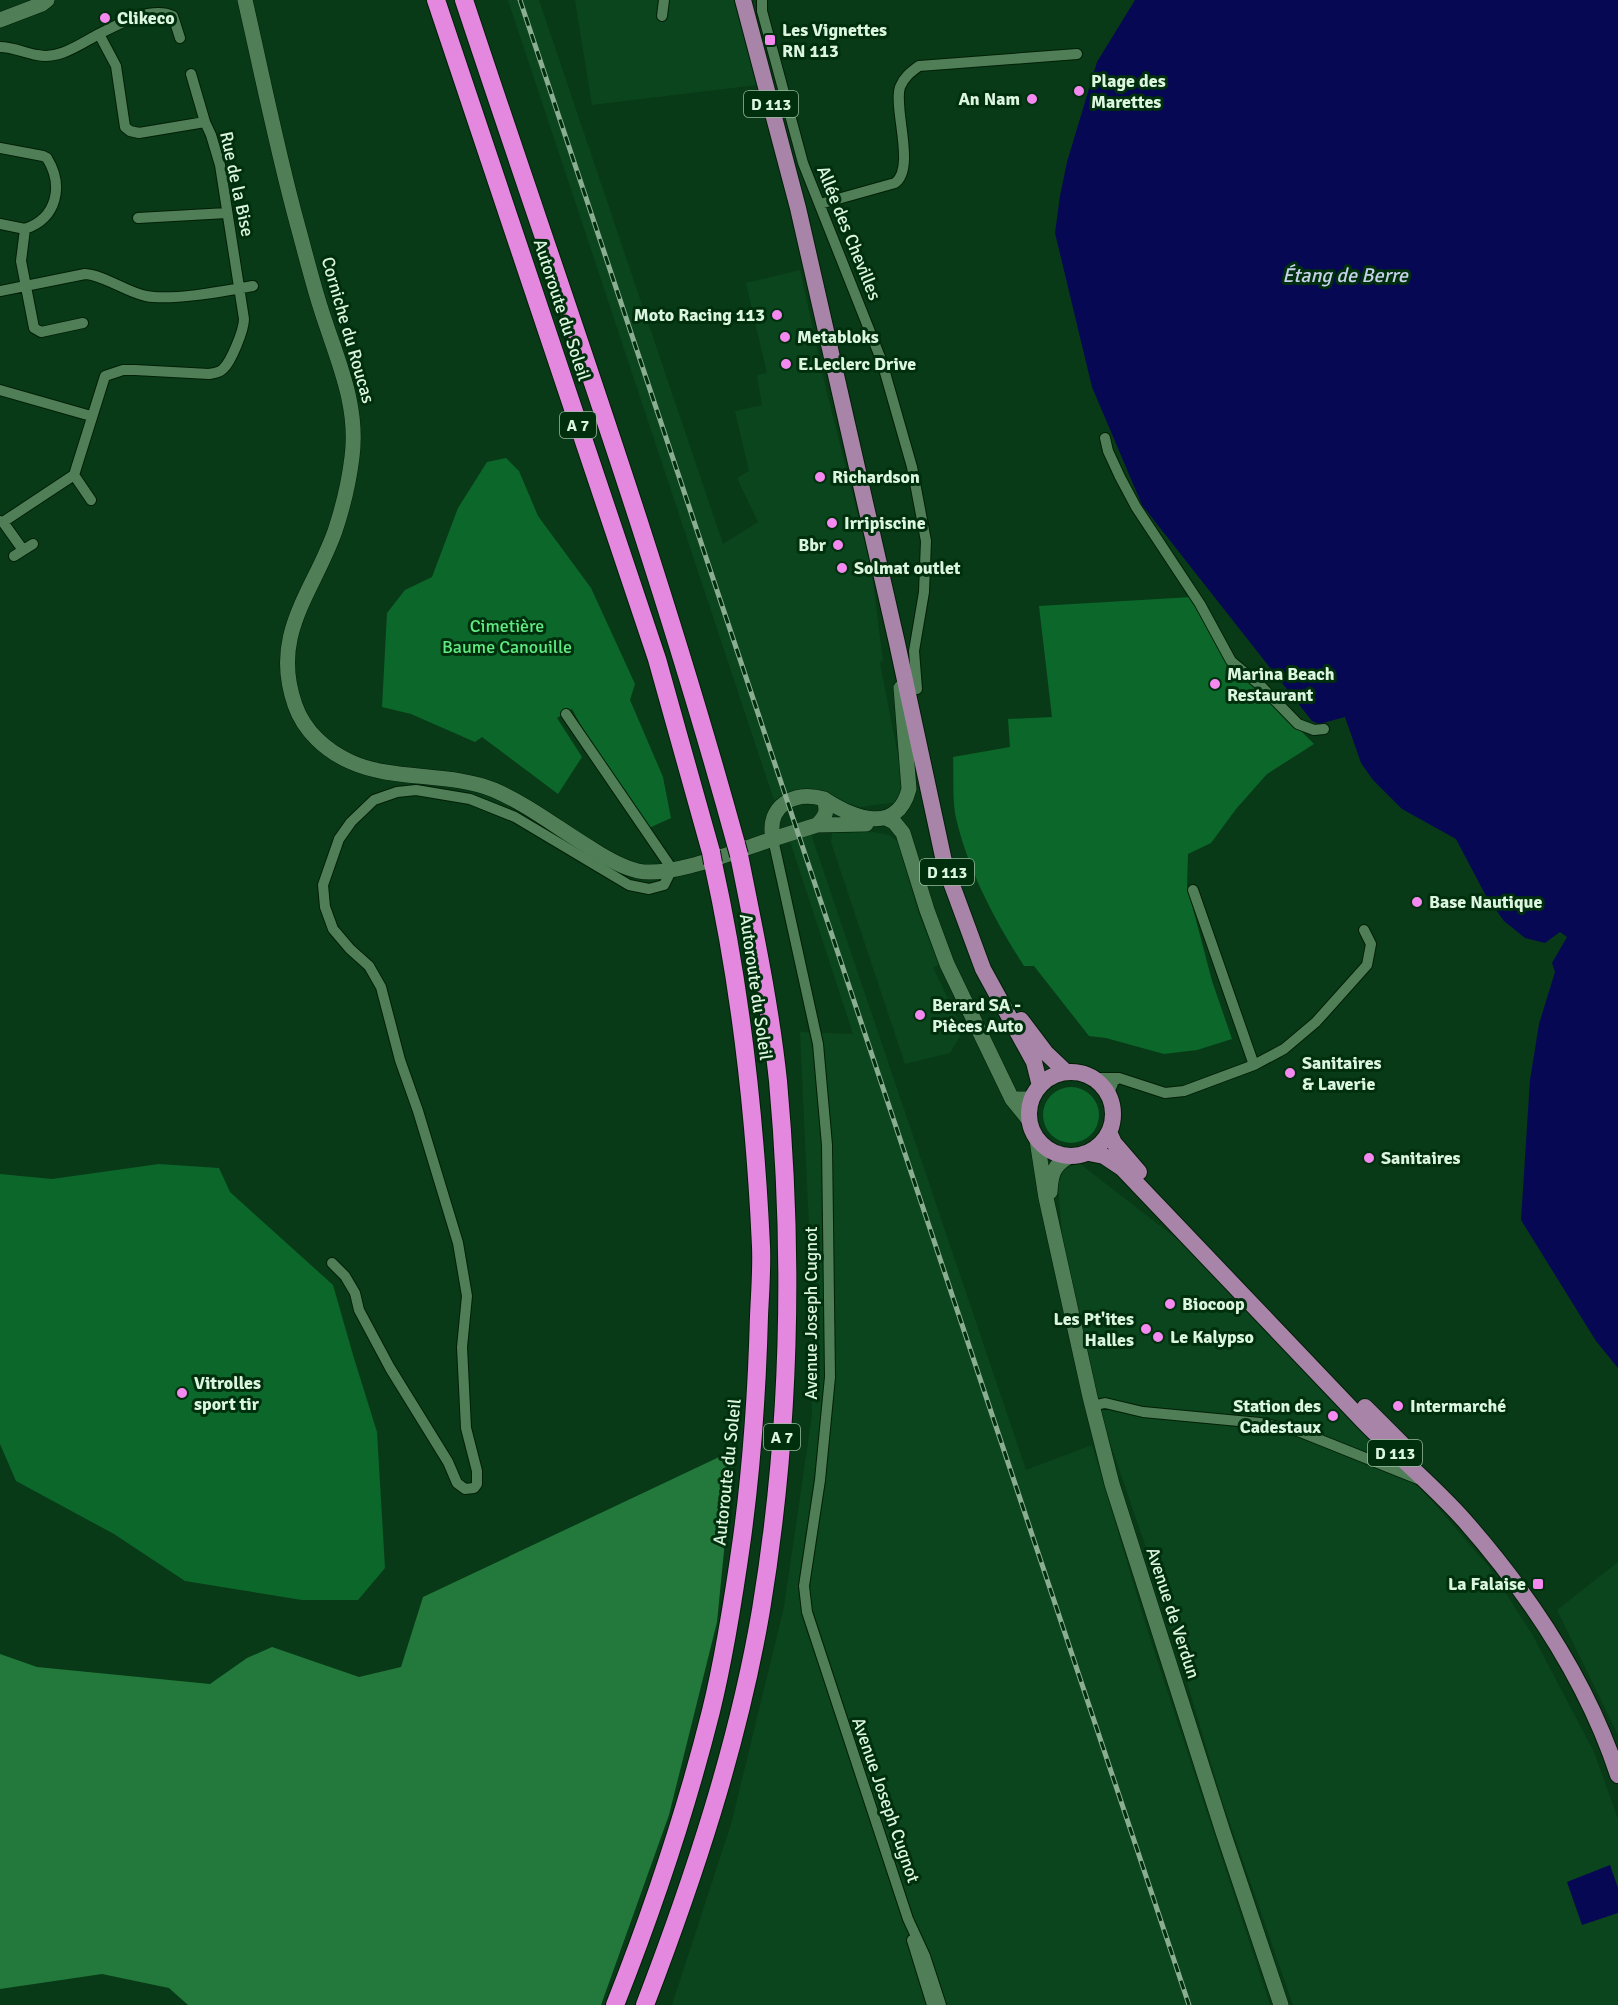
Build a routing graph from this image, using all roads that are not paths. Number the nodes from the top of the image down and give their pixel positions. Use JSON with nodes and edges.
{"nodes":[{"id":1,"x":47,"y":0,"type":"edge"},
{"id":2,"x":245,"y":0,"type":"edge"},
{"id":3,"x":436,"y":0,"type":"edge"},
{"id":4,"x":464,"y":0,"type":"edge"},
{"id":5,"x":664,"y":0,"type":"edge"},
{"id":6,"x":743,"y":0,"type":"edge"},
{"id":7,"x":754,"y":0,"type":"edge"},
{"id":8,"x":762,"y":0,"type":"edge"},
{"id":9,"x":663,"y":16,"type":"dead end"},
{"id":10,"x":0,"y":20,"type":"edge"},
{"id":11,"x":99,"y":34,"type":"junction"},
{"id":12,"x":180,"y":38,"type":"dead end"},
{"id":13,"x":0,"y":47,"type":"edge"},
{"id":14,"x":1077,"y":54,"type":"dead end"},
{"id":15,"x":191,"y":74,"type":"dead end"},
{"id":16,"x":205,"y":122,"type":"junction"},
{"id":17,"x":0,"y":148,"type":"edge"},
{"id":18,"x":820,"y":204,"type":"junction"},
{"id":19,"x":227,"y":213,"type":"junction"},
{"id":20,"x":138,"y":218,"type":"dead end"},
{"id":21,"x":0,"y":224,"type":"edge"},
{"id":22,"x":25,"y":229,"type":"junction"},
{"id":23,"x":26,"y":286,"type":"junction"},
{"id":24,"x":253,"y":286,"type":"dead end"},
{"id":25,"x":240,"y":288,"type":"junction"},
{"id":26,"x":0,"y":291,"type":"edge"},
{"id":27,"x":83,"y":323,"type":"dead end"},
{"id":28,"x":0,"y":390,"type":"edge"},
{"id":29,"x":91,"y":416,"type":"junction"},
{"id":30,"x":1105,"y":438,"type":"dead end"},
{"id":31,"x":74,"y":475,"type":"junction"},
{"id":32,"x":91,"y":500,"type":"dead end"},
{"id":33,"x":2,"y":521,"type":"edge"},
{"id":34,"x":33,"y":544,"type":"dead end"},
{"id":35,"x":897,"y":643,"type":"junction"},
{"id":36,"x":916,"y":689,"type":"junction"},
{"id":37,"x":566,"y":714,"type":"dead end"},
{"id":38,"x":1324,"y":729,"type":"dead end"},
{"id":39,"x":824,"y":799,"type":"junction"},
{"id":40,"x":886,"y":818,"type":"junction"},
{"id":41,"x":818,"y":825,"type":"junction"},
{"id":42,"x":773,"y":839,"type":"junction"},
{"id":43,"x":906,"y":841,"type":"junction"},
{"id":44,"x":672,"y":869,"type":"junction"},
{"id":45,"x":1193,"y":890,"type":"dead end"},
{"id":46,"x":1364,"y":930,"type":"dead end"},
{"id":47,"x":1254,"y":1065,"type":"junction"},
{"id":48,"x":1066,"y":1072,"type":"junction"},
{"id":49,"x":1093,"y":1078,"type":"junction"},
{"id":50,"x":1119,"y":1078,"type":"junction"},
{"id":51,"x":1035,"y":1092,"type":"junction"},
{"id":52,"x":1108,"y":1095,"type":"junction"},
{"id":53,"x":1012,"y":1099,"type":"junction"},
{"id":54,"x":1029,"y":1120,"type":"junction"},
{"id":55,"x":1109,"y":1132,"type":"junction"},
{"id":56,"x":1037,"y":1140,"type":"junction"},
{"id":57,"x":1089,"y":1153,"type":"junction"},
{"id":58,"x":1068,"y":1157,"type":"junction"},
{"id":59,"x":1052,"y":1225,"type":"junction"},
{"id":60,"x":332,"y":1263,"type":"dead end"},
{"id":61,"x":1092,"y":1406,"type":"junction"},
{"id":62,"x":1426,"y":1482,"type":"junction"},
{"id":63,"x":1618,"y":1744,"type":"edge"},
{"id":64,"x":1618,"y":1775,"type":"edge"},
{"id":65,"x":908,"y":1919,"type":"junction"},
{"id":66,"x":615,"y":2005,"type":"edge"},
{"id":67,"x":645,"y":2005,"type":"edge"},
{"id":68,"x":932,"y":2005,"type":"edge"},
{"id":69,"x":941,"y":2005,"type":"edge"},
{"id":70,"x":1281,"y":2005,"type":"edge"}],
"edges":[{"from":1,"to":10,"type":"main road"},
{"from":2,"to":44,"type":"main road","name":"Corniche du Roucas"},
{"from":3,"to":66,"type":"highway","name":"Autoroute du Soleil","number":"A 7"},
{"from":4,"to":67,"type":"highway","name":"Autoroute du Soleil","number":"A 7"},
{"from":5,"to":9,"type":"street"},
{"from":6,"to":35,"type":"main road","number":"D 113"},
{"from":7,"to":36,"type":"main road","number":"D 113"},
{"from":8,"to":18,"type":"street","name":"Allée des Chevilles"},
{"from":11,"to":12,"type":"street"},
{"from":11,"to":13,"type":"street"},
{"from":11,"to":16,"type":"street","name":"Rue de la Bise"},
{"from":14,"to":18,"type":"street"},
{"from":15,"to":16,"type":"street"},
{"from":16,"to":19,"type":"street","name":"Rue de la Bise"},
{"from":17,"to":22,"type":"street"},
{"from":18,"to":36,"type":"street","name":"Allée des Chevilles"},
{"from":19,"to":20,"type":"street"},
{"from":19,"to":25,"type":"street","name":"Rue de la Bise"},
{"from":21,"to":22,"type":"street"},
{"from":22,"to":23,"type":"street"},
{"from":23,"to":25,"type":"street"},
{"from":23,"to":26,"type":"street"},
{"from":23,"to":27,"type":"street"},
{"from":24,"to":25,"type":"street"},
{"from":25,"to":29,"type":"street","name":"Rue de la Bise"},
{"from":28,"to":29,"type":"street"},
{"from":29,"to":31,"type":"street"},
{"from":30,"to":38,"type":"street"},
{"from":31,"to":32,"type":"street"},
{"from":31,"to":33,"type":"street"},
{"from":33,"to":34,"type":"street"},
{"from":35,"to":40,"type":"main road"},
{"from":35,"to":51,"type":"main road","number":"D 113"},
{"from":36,"to":48,"type":"main road","number":"D 113"},
{"from":37,"to":44,"type":"street"},
{"from":39,"to":40,"type":"main road"},
{"from":39,"to":41,"type":"main road"},
{"from":39,"to":42,"type":"main road"},
{"from":40,"to":43,"type":"main road"},
{"from":41,"to":42,"type":"main road","name":"Corniche du Roucas"},
{"from":41,"to":43,"type":"main road","name":"Corniche du Roucas"},
{"from":42,"to":44,"type":"main road","name":"Corniche du Roucas"},
{"from":42,"to":65,"type":"street","name":"Avenue Joseph Cugnot"},
{"from":43,"to":53,"type":"main road"},
{"from":44,"to":60,"type":"street"},
{"from":45,"to":47,"type":"street"},
{"from":46,"to":47,"type":"street"},
{"from":47,"to":50,"type":"street"},
{"from":48,"to":49,"type":"main road"},
{"from":48,"to":51,"type":"main road"},
{"from":49,"to":50,"type":"street"},
{"from":49,"to":52,"type":"main road"},
{"from":50,"to":52,"type":"street"},
{"from":51,"to":53,"type":"main road"},
{"from":51,"to":54,"type":"main road"},
{"from":52,"to":55,"type":"main road"},
{"from":53,"to":54,"type":"main road"},
{"from":54,"to":56,"type":"main road"},
{"from":55,"to":57,"type":"main road"},
{"from":55,"to":63,"type":"main road","number":"D 113"},
{"from":56,"to":58,"type":"main road"},
{"from":56,"to":59,"type":"main road"},
{"from":57,"to":58,"type":"main road"},
{"from":57,"to":62,"type":"main road","number":"D 113"},
{"from":58,"to":59,"type":"main road"},
{"from":59,"to":61,"type":"main road","name":"Avenue de Verdun"},
{"from":61,"to":62,"type":"street"},
{"from":61,"to":70,"type":"main road","name":"Avenue de Verdun"},
{"from":62,"to":64,"type":"main road","number":"D 113"},
{"from":65,"to":68,"type":"street","name":"Avenue Joseph Cugnot"},
{"from":65,"to":69,"type":"street","name":"Avenue Joseph Cugnot"}]}
